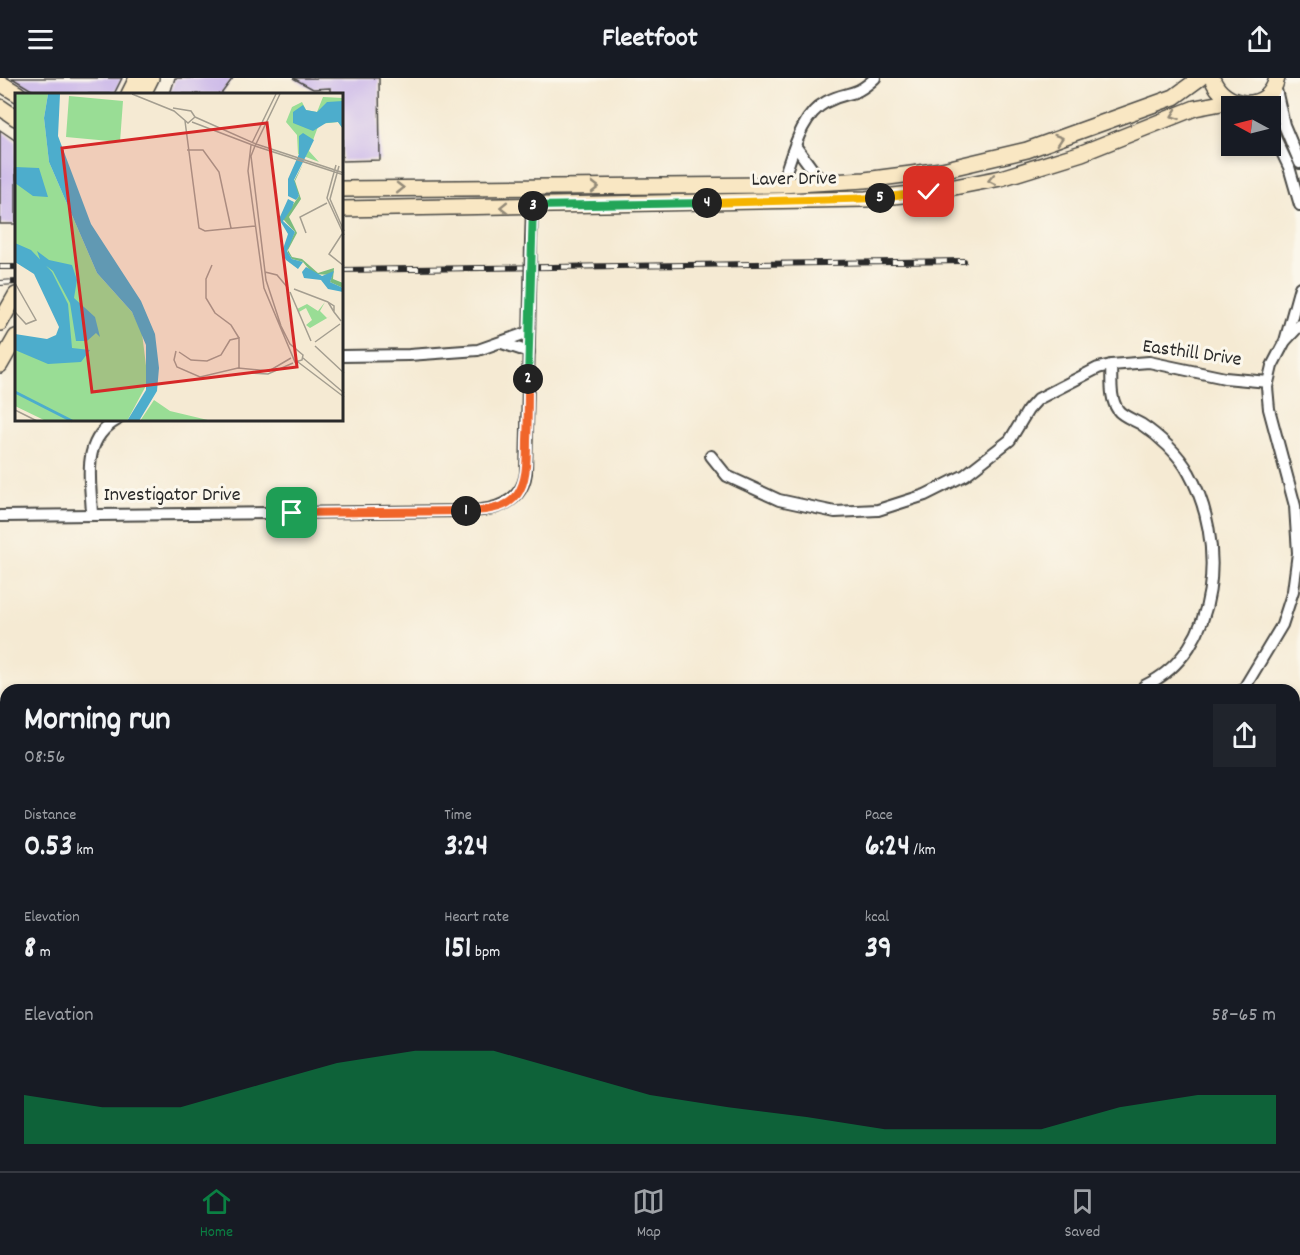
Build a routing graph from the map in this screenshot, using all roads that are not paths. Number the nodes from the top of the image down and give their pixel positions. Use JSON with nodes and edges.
{"nodes":[{"id":1,"x":137,"y":78,"type":"edge"},
{"id":2,"x":151,"y":78,"type":"edge"},
{"id":3,"x":875,"y":78,"type":"edge"},
{"id":4,"x":1200,"y":78,"type":"edge"},
{"id":5,"x":1212,"y":78,"type":"edge"},
{"id":6,"x":1276,"y":82,"type":"edge"},
{"id":7,"x":0,"y":83,"type":"edge"},
{"id":8,"x":16,"y":93,"type":"edge"},
{"id":9,"x":130,"y":93,"type":"edge"},
{"id":10,"x":144,"y":93,"type":"edge"},
{"id":11,"x":1223,"y":96,"type":"edge"},
{"id":12,"x":1266,"y":96,"type":"edge"},
{"id":13,"x":1221,"y":104,"type":"edge"},
{"id":14,"x":0,"y":107,"type":"edge"},
{"id":15,"x":15,"y":117,"type":"edge"},
{"id":16,"x":796,"y":147,"type":"junction"},
{"id":17,"x":1281,"y":150,"type":"edge"},
{"id":18,"x":1300,"y":163,"type":"edge"},
{"id":19,"x":823,"y":184,"type":"junction"},
{"id":20,"x":781,"y":185,"type":"junction"},
{"id":21,"x":344,"y":189,"type":"edge"},
{"id":22,"x":1300,"y":205,"type":"edge"},
{"id":23,"x":532,"y":206,"type":"junction"},
{"id":24,"x":344,"y":209,"type":"edge"},
{"id":25,"x":1300,"y":287,"type":"edge"},
{"id":26,"x":15,"y":297,"type":"edge"},
{"id":27,"x":3,"y":317,"type":"edge"},
{"id":28,"x":1300,"y":325,"type":"edge"},
{"id":29,"x":529,"y":332,"type":"junction"},
{"id":30,"x":15,"y":339,"type":"edge"},
{"id":31,"x":1285,"y":341,"type":"junction"},
{"id":32,"x":501,"y":343,"type":"junction"},
{"id":33,"x":529,"y":352,"type":"junction"},
{"id":34,"x":344,"y":356,"type":"edge"},
{"id":35,"x":0,"y":365,"type":"edge"},
{"id":36,"x":1111,"y":365,"type":"junction"},
{"id":37,"x":1268,"y":382,"type":"junction"},
{"id":38,"x":114,"y":422,"type":"edge"},
{"id":39,"x":711,"y":456,"type":"dead end"},
{"id":40,"x":93,"y":515,"type":"junction"},
{"id":41,"x":0,"y":516,"type":"edge"},
{"id":42,"x":1147,"y":684,"type":"edge"},
{"id":43,"x":1247,"y":684,"type":"edge"}],
"edges":[{"from":1,"to":9,"type":"street"},
{"from":2,"to":10,"type":"street"},
{"from":3,"to":16,"type":"street"},
{"from":19,"to":4,"type":"street","name":"Laver Drive","one_way":true},
{"from":5,"to":11,"type":"street"},
{"from":6,"to":12,"type":"street"},
{"from":6,"to":18,"type":"street"},
{"from":7,"to":8,"type":"street"},
{"from":13,"to":23,"type":"street","name":"Laver Drive","one_way":true},
{"from":14,"to":15,"type":"street"},
{"from":16,"to":19,"type":"street"},
{"from":16,"to":20,"type":"street"},
{"from":17,"to":22,"type":"street"},
{"from":19,"to":20,"type":"street","name":"Laver Drive"},
{"from":21,"to":20,"type":"street","name":"Laver Drive","one_way":true},
{"from":23,"to":24,"type":"street","name":"Laver Drive","one_way":true},
{"from":23,"to":29,"type":"street","name":"Investigator Drive","bridge":true},
{"from":25,"to":31,"type":"street"},
{"from":26,"to":27,"type":"street"},
{"from":28,"to":31,"type":"street"},
{"from":29,"to":32,"type":"street"},
{"from":29,"to":33,"type":"street","name":"Investigator Drive"},
{"from":30,"to":35,"type":"street"},
{"from":31,"to":37,"type":"street"},
{"from":32,"to":33,"type":"street"},
{"from":32,"to":34,"type":"street"},
{"from":33,"to":40,"type":"street","name":"Investigator Drive"},
{"from":36,"to":37,"type":"street","name":"Easthill Drive"},
{"from":36,"to":39,"type":"street","name":"Easthill Drive"},
{"from":36,"to":42,"type":"street"},
{"from":37,"to":43,"type":"street"},
{"from":38,"to":40,"type":"street"},
{"from":40,"to":41,"type":"street","name":"Investigator Drive"}]}
